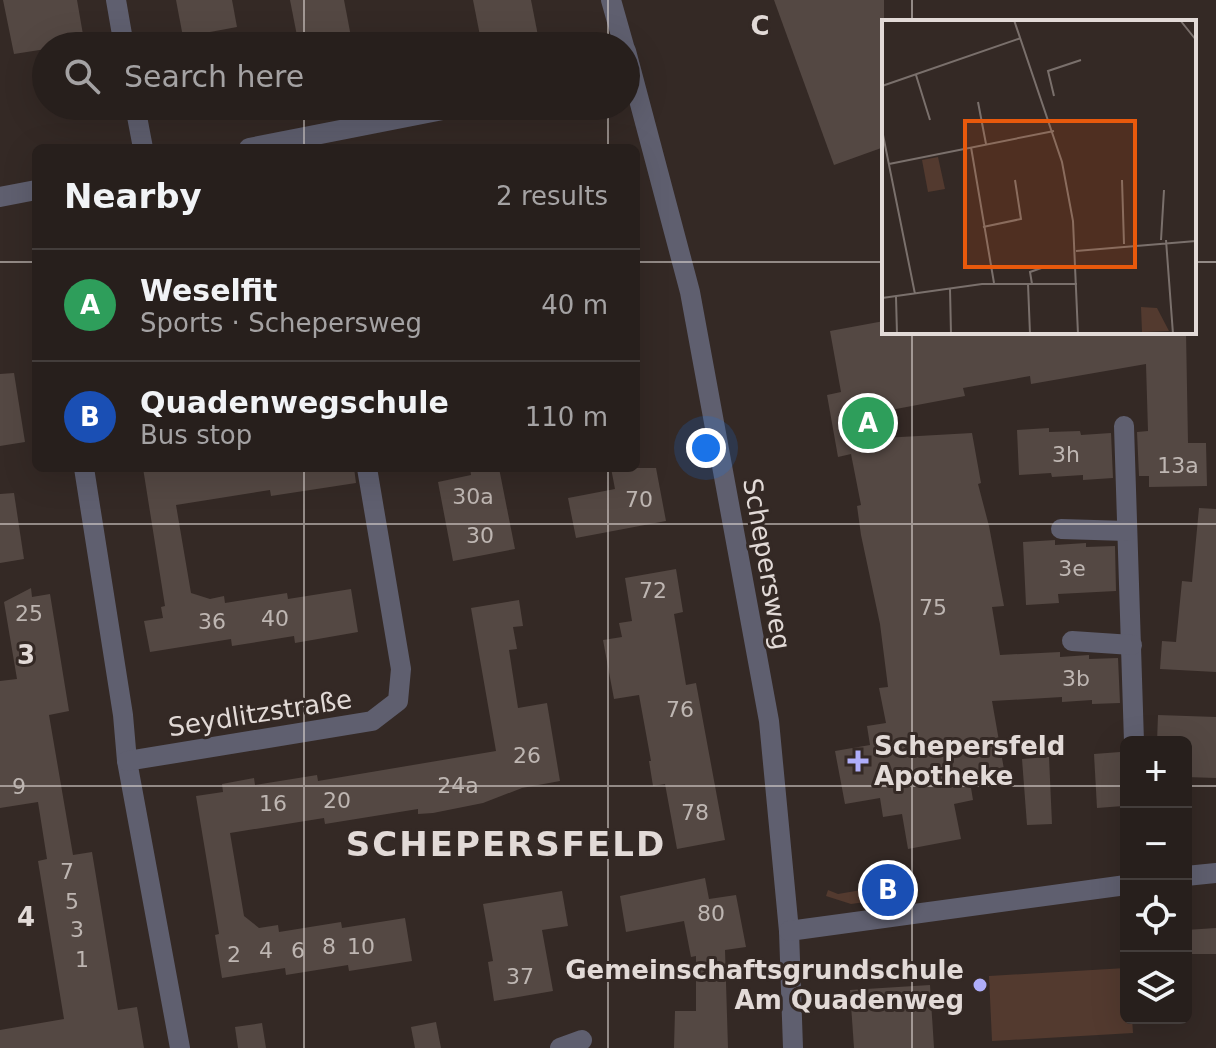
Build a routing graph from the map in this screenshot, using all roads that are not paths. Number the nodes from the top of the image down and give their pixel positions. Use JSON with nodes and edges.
{"nodes":[{"id":1,"x":116,"y":0,"type":"edge"},
{"id":2,"x":611,"y":0,"type":"edge"},
{"id":3,"x":122,"y":32,"type":"edge"},
{"id":4,"x":620,"y":32,"type":"edge"},
{"id":5,"x":640,"y":112,"type":"edge"},
{"id":6,"x":138,"y":120,"type":"edge"},
{"id":7,"x":392,"y":120,"type":"edge"},
{"id":8,"x":142,"y":144,"type":"edge"},
{"id":9,"x":269,"y":144,"type":"edge"},
{"id":10,"x":32,"y":191,"type":"edge"},
{"id":11,"x":0,"y":197,"type":"edge"},
{"id":12,"x":1124,"y":426,"type":"dead end"},
{"id":13,"x":85,"y":472,"type":"edge"},
{"id":14,"x":368,"y":472,"type":"edge"},
{"id":15,"x":1061,"y":529,"type":"dead end"},
{"id":16,"x":1127,"y":531,"type":"junction"},
{"id":17,"x":1072,"y":641,"type":"dead end"},
{"id":18,"x":1132,"y":645,"type":"junction"},
{"id":19,"x":1134,"y":736,"type":"edge"},
{"id":20,"x":127,"y":761,"type":"junction"},
{"id":21,"x":1216,"y":873,"type":"edge"},
{"id":22,"x":1192,"y":875,"type":"edge"},
{"id":23,"x":1120,"y":886,"type":"edge"},
{"id":24,"x":789,"y":931,"type":"junction"},
{"id":25,"x":582,"y":1040,"type":"dead end"},
{"id":26,"x":180,"y":1048,"type":"edge"},
{"id":27,"x":560,"y":1048,"type":"edge"},
{"id":28,"x":793,"y":1048,"type":"edge"}],
"edges":[{"from":1,"to":3,"type":"street"},
{"from":2,"to":4,"type":"street","name":"Schepersweg"},
{"from":5,"to":24,"type":"street","name":"Schepersweg"},
{"from":6,"to":8,"type":"street"},
{"from":7,"to":9,"type":"street"},
{"from":10,"to":11,"type":"street"},
{"from":12,"to":16,"type":"street"},
{"from":13,"to":20,"type":"street"},
{"from":14,"to":20,"type":"street","name":"Seydlitzstraße"},
{"from":15,"to":16,"type":"street"},
{"from":16,"to":18,"type":"street"},
{"from":17,"to":18,"type":"street"},
{"from":18,"to":19,"type":"street"},
{"from":20,"to":26,"type":"street"},
{"from":21,"to":22,"type":"street"},
{"from":23,"to":24,"type":"street"},
{"from":24,"to":28,"type":"street","name":"Schepersweg"},
{"from":25,"to":27,"type":"street"}]}
